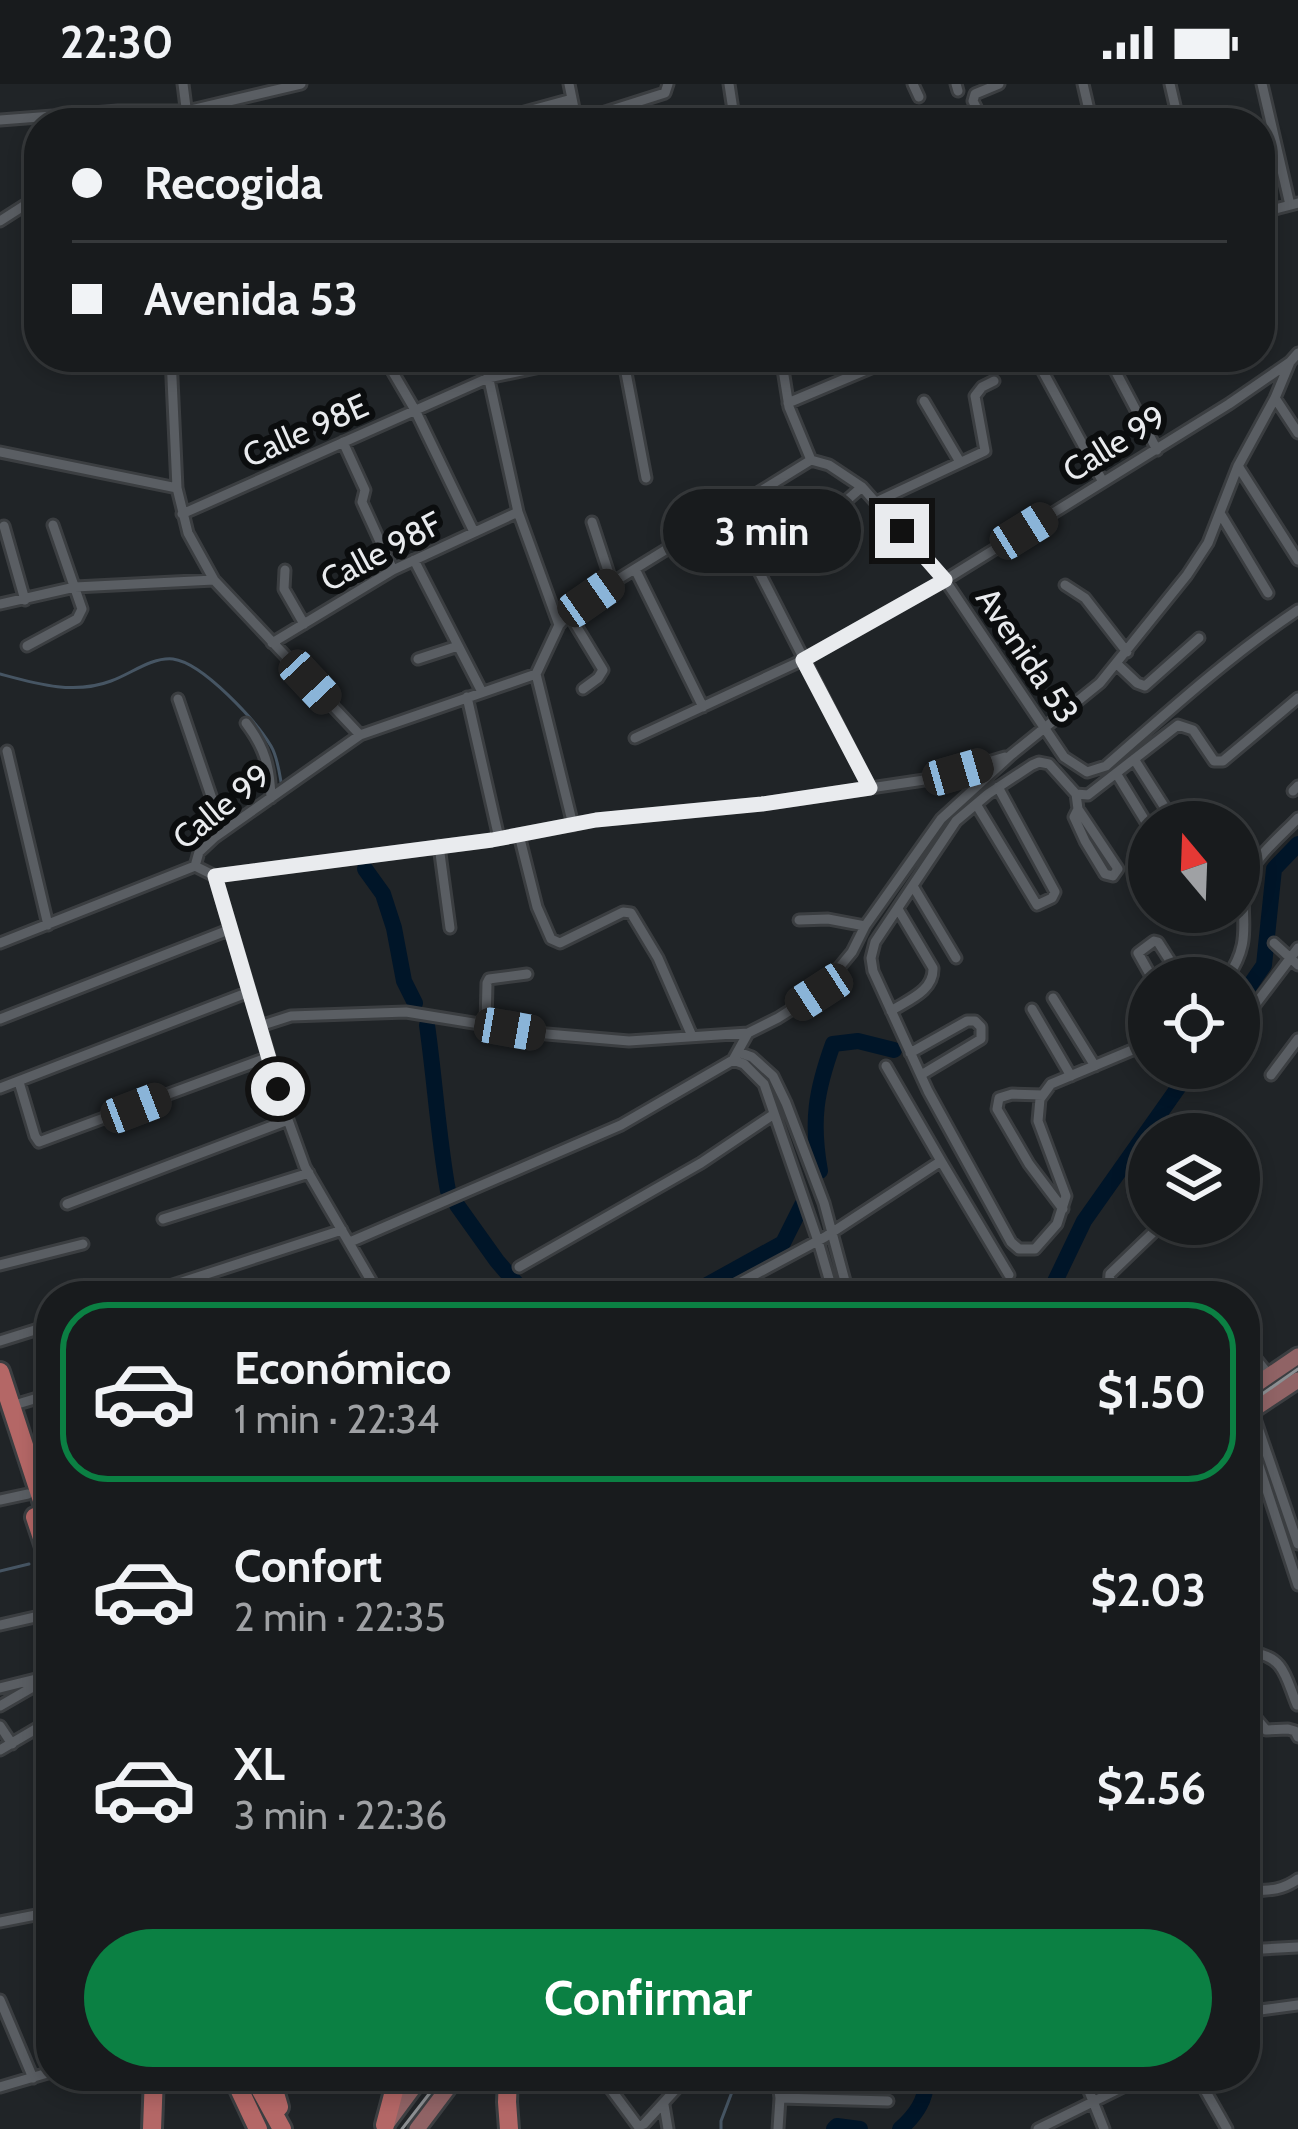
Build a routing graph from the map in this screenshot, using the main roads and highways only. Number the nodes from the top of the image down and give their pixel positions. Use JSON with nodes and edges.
{"nodes":[{"id":1,"x":1298,"y":1356,"type":"edge"},
{"id":2,"x":0,"y":1372,"type":"edge"},
{"id":3,"x":1260,"y":1381,"type":"edge"},
{"id":4,"x":1298,"y":1381,"type":"edge"},
{"id":5,"x":1260,"y":1407,"type":"edge"},
{"id":6,"x":6,"y":1408,"type":"edge"},
{"id":7,"x":36,"y":1484,"type":"edge"},
{"id":8,"x":153,"y":2091,"type":"edge"},
{"id":9,"x":239,"y":2091,"type":"edge"},
{"id":10,"x":262,"y":2091,"type":"edge"},
{"id":11,"x":274,"y":2091,"type":"edge"},
{"id":12,"x":394,"y":2091,"type":"edge"},
{"id":13,"x":411,"y":2091,"type":"edge"},
{"id":14,"x":446,"y":2091,"type":"edge"},
{"id":15,"x":508,"y":2091,"type":"edge"},
{"id":16,"x":384,"y":2127,"type":"edge"},
{"id":17,"x":152,"y":2129,"type":"edge"},
{"id":18,"x":258,"y":2129,"type":"edge"},
{"id":19,"x":284,"y":2129,"type":"edge"},
{"id":20,"x":417,"y":2129,"type":"edge"},
{"id":21,"x":509,"y":2129,"type":"edge"}],
"edges":[{"from":1,"to":3,"type":"main road"},
{"from":2,"to":6,"type":"highway"},
{"from":4,"to":5,"type":"main road"},
{"from":6,"to":7,"type":"highway"},
{"from":8,"to":17,"type":"highway"},
{"from":9,"to":18,"type":"highway"},
{"from":10,"to":19,"type":"highway"},
{"from":11,"to":19,"type":"highway"},
{"from":12,"to":16,"type":"highway"},
{"from":13,"to":16,"type":"main road"},
{"from":14,"to":20,"type":"main road"},
{"from":15,"to":21,"type":"highway"}]}
